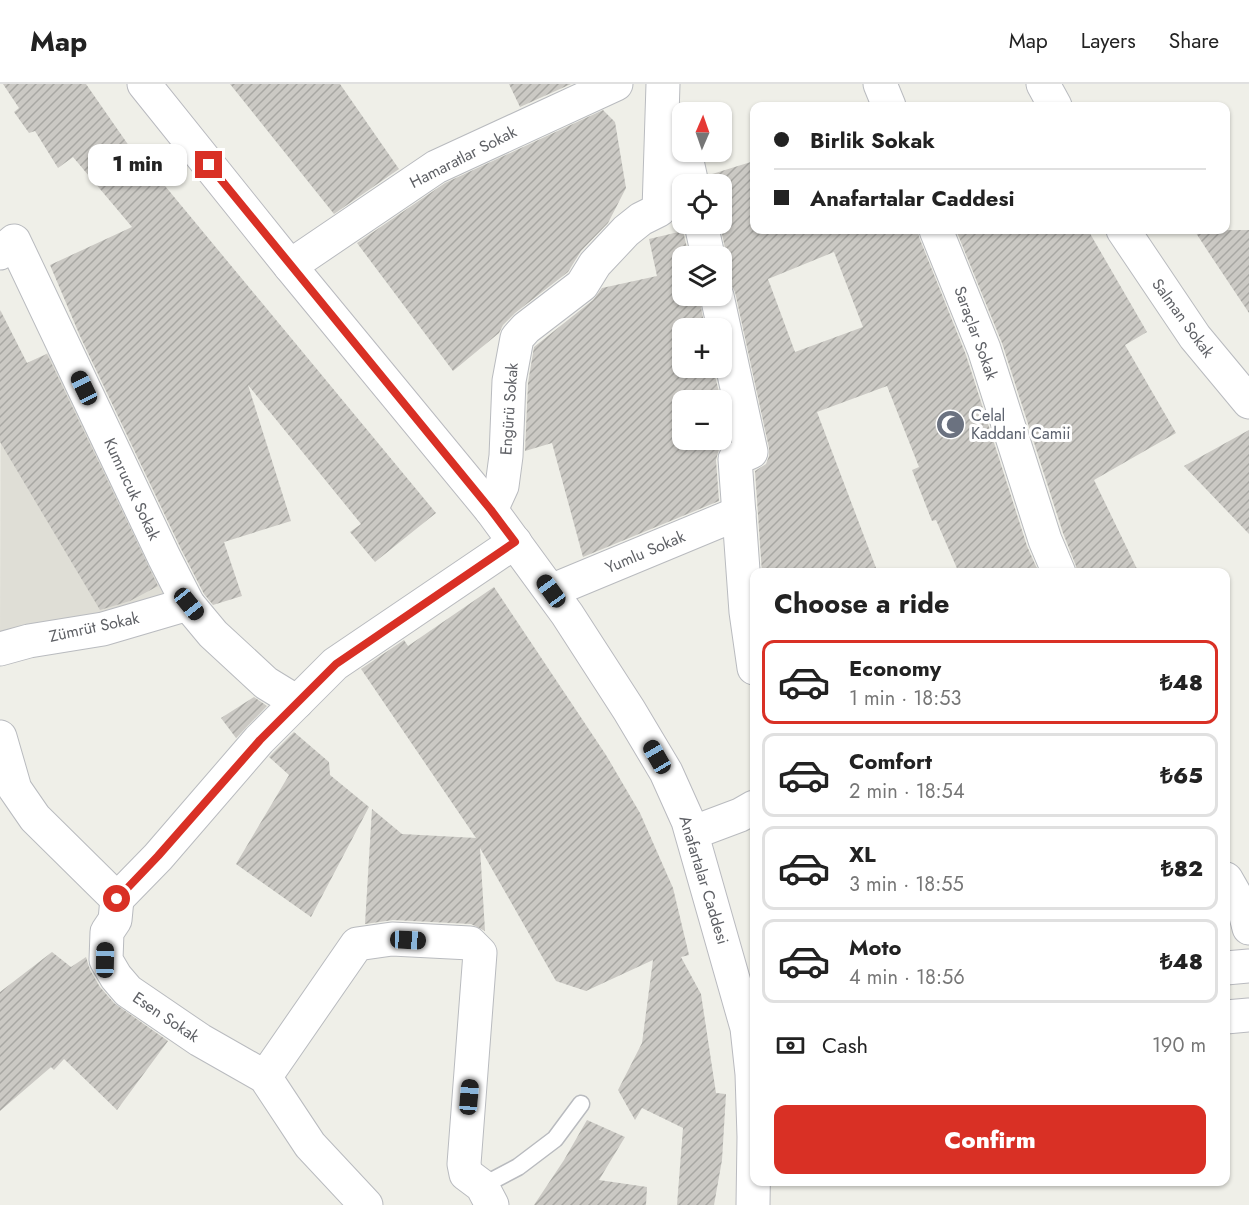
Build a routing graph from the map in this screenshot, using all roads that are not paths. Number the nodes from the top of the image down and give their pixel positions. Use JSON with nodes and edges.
{"nodes":[{"id":1,"x":144,"y":84,"type":"edge"},
{"id":2,"x":616,"y":84,"type":"edge"},
{"id":3,"x":663,"y":84,"type":"edge"},
{"id":4,"x":670,"y":84,"type":"edge"},
{"id":5,"x":880,"y":84,"type":"edge"},
{"id":6,"x":1042,"y":84,"type":"edge"},
{"id":7,"x":674,"y":102,"type":"edge"},
{"id":8,"x":887,"y":102,"type":"edge"},
{"id":9,"x":1053,"y":102,"type":"edge"},
{"id":10,"x":938,"y":234,"type":"edge"},
{"id":11,"x":1126,"y":234,"type":"edge"},
{"id":12,"x":7,"y":247,"type":"edge"},
{"id":13,"x":290,"y":266,"type":"junction"},
{"id":14,"x":719,"y":306,"type":"edge"},
{"id":15,"x":1249,"y":402,"type":"edge"},
{"id":16,"x":491,"y":510,"type":"junction"},
{"id":17,"x":739,"y":513,"type":"junction"},
{"id":18,"x":515,"y":542,"type":"junction"},
{"id":19,"x":1057,"y":568,"type":"edge"},
{"id":20,"x":551,"y":591,"type":"junction"},
{"id":21,"x":189,"y":604,"type":"junction"},
{"id":22,"x":750,"y":640,"type":"edge"},
{"id":23,"x":0,"y":649,"type":"edge"},
{"id":24,"x":297,"y":702,"type":"junction"},
{"id":25,"x":0,"y":737,"type":"edge"},
{"id":26,"x":11,"y":808,"type":"edge"},
{"id":27,"x":750,"y":809,"type":"edge"},
{"id":28,"x":692,"y":833,"type":"junction"},
{"id":29,"x":1230,"y":886,"type":"edge"},
{"id":30,"x":117,"y":899,"type":"junction"},
{"id":31,"x":1249,"y":928,"type":"edge"},
{"id":32,"x":1249,"y":966,"type":"edge"},
{"id":33,"x":1230,"y":968,"type":"edge"},
{"id":34,"x":1249,"y":1015,"type":"edge"},
{"id":35,"x":1230,"y":1017,"type":"edge"},
{"id":36,"x":750,"y":1024,"type":"edge"},
{"id":37,"x":265,"y":1077,"type":"junction"},
{"id":38,"x":581,"y":1104,"type":"dead end"},
{"id":39,"x":753,"y":1186,"type":"edge"},
{"id":40,"x":479,"y":1199,"type":"edge"},
{"id":41,"x":366,"y":1205,"type":"edge"},
{"id":42,"x":753,"y":1205,"type":"edge"}],
"edges":[{"from":1,"to":13,"type":"street","name":"Anafartalar Caddesi"},
{"from":2,"to":13,"type":"street","name":"Hamaratlar Sokak"},
{"from":3,"to":16,"type":"street","name":"Engürü Sokak"},
{"from":4,"to":7,"type":"street"},
{"from":5,"to":8,"type":"street"},
{"from":6,"to":9,"type":"street"},
{"from":10,"to":19,"type":"street","name":"Saraçlar Sokak"},
{"from":11,"to":15,"type":"street","name":"Salman Sokak"},
{"from":12,"to":21,"type":"street","name":"Kumrucuk Sokak"},
{"from":13,"to":16,"type":"street","name":"Anafartalar Caddesi"},
{"from":14,"to":17,"type":"street"},
{"from":16,"to":18,"type":"street","name":"Anafartalar Caddesi"},
{"from":17,"to":20,"type":"street","name":"Yumlu Sokak"},
{"from":17,"to":22,"type":"street"},
{"from":18,"to":20,"type":"street","name":"Anafartalar Caddesi"},
{"from":18,"to":24,"type":"street"},
{"from":20,"to":28,"type":"street","name":"Anafartalar Caddesi"},
{"from":21,"to":23,"type":"street","name":"Zümrüt Sokak"},
{"from":21,"to":24,"type":"street","name":"Kumrucuk Sokak"},
{"from":24,"to":30,"type":"street"},
{"from":25,"to":26,"type":"street"},
{"from":26,"to":30,"type":"street"},
{"from":27,"to":28,"type":"street"},
{"from":28,"to":36,"type":"street","name":"Anafartalar Caddesi"},
{"from":29,"to":31,"type":"street"},
{"from":30,"to":37,"type":"street","name":"Esen Sokak"},
{"from":32,"to":33,"type":"street"},
{"from":34,"to":35,"type":"street"},
{"from":37,"to":40,"type":"street"},
{"from":37,"to":41,"type":"street","name":"Esen Sokak"},
{"from":38,"to":40,"type":"lane"},
{"from":39,"to":42,"type":"street","name":"Anafartalar Caddesi"}]}
